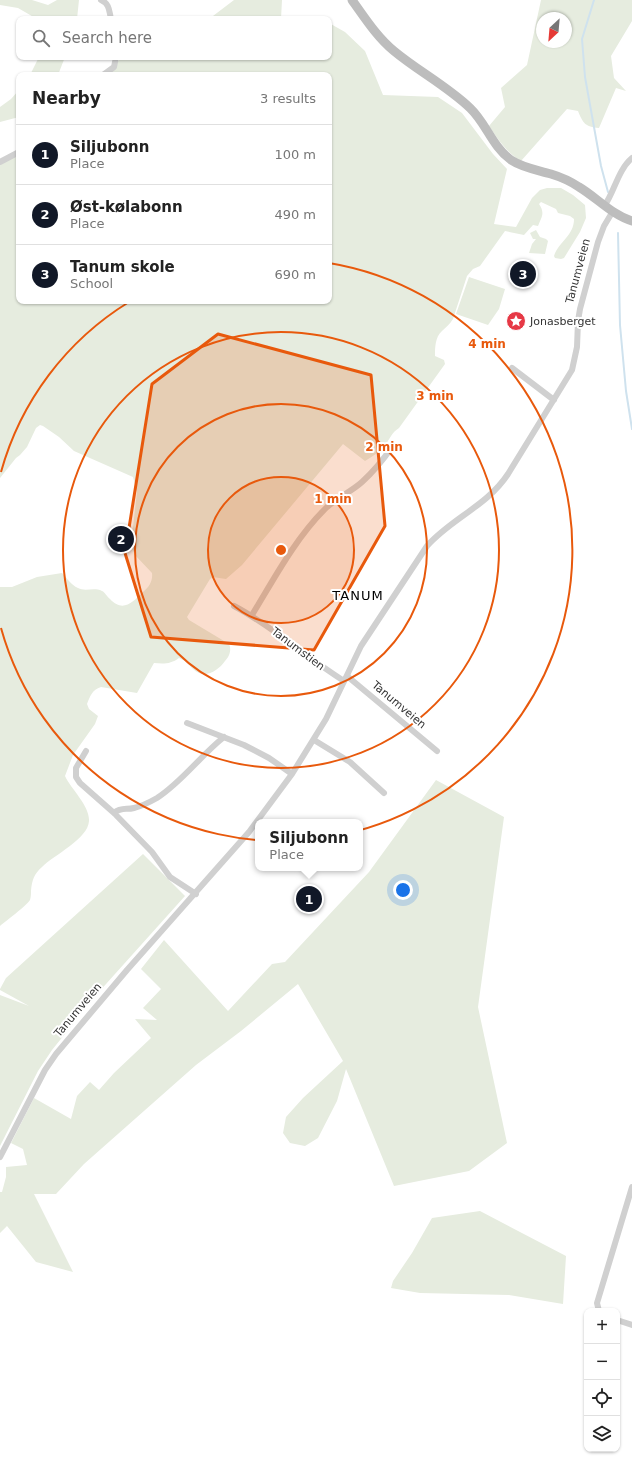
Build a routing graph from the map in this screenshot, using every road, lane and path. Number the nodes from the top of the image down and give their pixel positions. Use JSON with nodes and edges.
{"nodes":[{"id":1,"x":101,"y":0,"type":"edge"},
{"id":2,"x":352,"y":0,"type":"edge"},
{"id":3,"x":110,"y":16,"type":"edge"},
{"id":4,"x":115,"y":60,"type":"edge"},
{"id":5,"x":107,"y":72,"type":"edge"},
{"id":6,"x":16,"y":154,"type":"edge"},
{"id":7,"x":632,"y":158,"type":"edge"},
{"id":8,"x":0,"y":162,"type":"edge"},
{"id":9,"x":605,"y":205,"type":"junction"},
{"id":10,"x":613,"y":211,"type":"junction"},
{"id":11,"x":632,"y":220,"type":"edge"},
{"id":12,"x":512,"y":368,"type":"dead end"},
{"id":13,"x":554,"y":400,"type":"junction"},
{"id":14,"x":392,"y":448,"type":"dead end"},
{"id":15,"x":234,"y":606,"type":"dead end"},
{"id":16,"x":252,"y":615,"type":"junction"},
{"id":17,"x":346,"y":679,"type":"junction"},
{"id":18,"x":187,"y":723,"type":"dead end"},
{"id":19,"x":224,"y":737,"type":"junction"},
{"id":20,"x":314,"y":740,"type":"junction"},
{"id":21,"x":86,"y":751,"type":"dead end"},
{"id":22,"x":437,"y":751,"type":"dead end"},
{"id":23,"x":292,"y":774,"type":"junction"},
{"id":24,"x":384,"y":793,"type":"dead end"},
{"id":25,"x":114,"y":813,"type":"junction"},
{"id":26,"x":259,"y":819,"type":"edge"},
{"id":27,"x":255,"y":825,"type":"edge"},
{"id":28,"x":196,"y":894,"type":"junction"},
{"id":29,"x":0,"y":1157,"type":"edge"},
{"id":30,"x":632,"y":1187,"type":"edge"},
{"id":31,"x":598,"y":1308,"type":"edge"},
{"id":32,"x":620,"y":1321,"type":"edge"},
{"id":33,"x":632,"y":1325,"type":"edge"}],
"edges":[{"from":1,"to":3,"type":"street"},
{"from":2,"to":9,"type":"main road"},
{"from":4,"to":5,"type":"street"},
{"from":6,"to":8,"type":"street"},
{"from":7,"to":9,"type":"street"},
{"from":9,"to":10,"type":"main road"},
{"from":10,"to":11,"type":"main road"},
{"from":10,"to":13,"type":"street","name":"Tanumveien"},
{"from":12,"to":13,"type":"street"},
{"from":13,"to":17,"type":"street","name":"Tanumveien"},
{"from":14,"to":16,"type":"street"},
{"from":15,"to":16,"type":"street","name":"Tanumstien"},
{"from":16,"to":17,"type":"street","name":"Tanumstien"},
{"from":17,"to":20,"type":"street","name":"Tanumveien"},
{"from":17,"to":22,"type":"street","name":"Tanumveien"},
{"from":18,"to":19,"type":"street"},
{"from":19,"to":23,"type":"street"},
{"from":19,"to":25,"type":"street"},
{"from":20,"to":23,"type":"street","name":"Tanumveien"},
{"from":20,"to":24,"type":"street"},
{"from":21,"to":25,"type":"street"},
{"from":23,"to":26,"type":"street","name":"Tanumveien"},
{"from":25,"to":28,"type":"street"},
{"from":27,"to":28,"type":"street","name":"Tanumveien"},
{"from":28,"to":29,"type":"street","name":"Tanumveien"},
{"from":30,"to":31,"type":"street"},
{"from":32,"to":33,"type":"street"}]}
